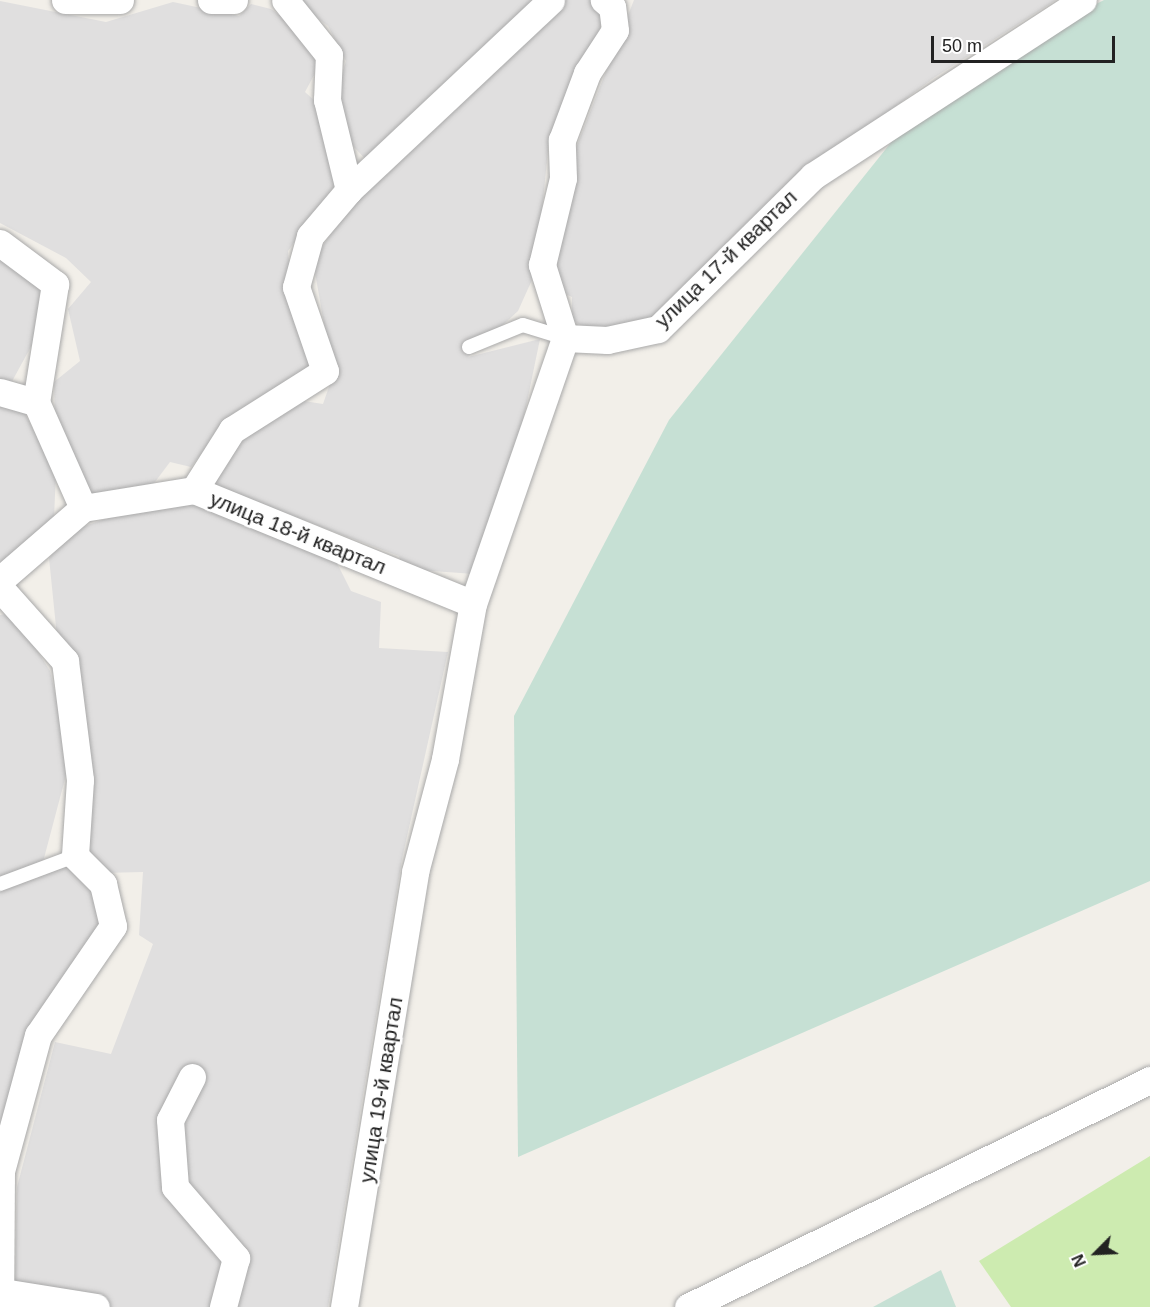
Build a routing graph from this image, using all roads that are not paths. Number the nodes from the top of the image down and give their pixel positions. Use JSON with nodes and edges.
{"nodes":[{"id":1,"x":65,"y":0,"type":"edge"},
{"id":2,"x":120,"y":0,"type":"edge"},
{"id":3,"x":211,"y":0,"type":"edge"},
{"id":4,"x":234,"y":0,"type":"edge"},
{"id":5,"x":285,"y":0,"type":"edge"},
{"id":6,"x":551,"y":0,"type":"edge"},
{"id":7,"x":604,"y":0,"type":"edge"},
{"id":8,"x":1083,"y":0,"type":"edge"},
{"id":9,"x":349,"y":190,"type":"junction"},
{"id":10,"x":0,"y":243,"type":"edge"},
{"id":11,"x":565,"y":338,"type":"junction"},
{"id":12,"x":469,"y":347,"type":"dead end"},
{"id":13,"x":0,"y":392,"type":"edge"},
{"id":14,"x":36,"y":402,"type":"junction"},
{"id":15,"x":194,"y":490,"type":"junction"},
{"id":16,"x":82,"y":508,"type":"junction"},
{"id":17,"x":0,"y":580,"type":"edge"},
{"id":18,"x":0,"y":588,"type":"edge"},
{"id":19,"x":473,"y":604,"type":"junction"},
{"id":20,"x":75,"y":856,"type":"junction"},
{"id":21,"x":0,"y":884,"type":"edge"},
{"id":22,"x":192,"y":1077,"type":"dead end"},
{"id":23,"x":1150,"y":1080,"type":"edge"},
{"id":24,"x":1,"y":1297,"type":"edge"},
{"id":25,"x":96,"y":1307,"type":"edge"},
{"id":26,"x":223,"y":1307,"type":"edge"},
{"id":27,"x":344,"y":1307,"type":"edge"},
{"id":28,"x":688,"y":1307,"type":"edge"}],
"edges":[{"from":1,"to":2,"type":"street"},
{"from":3,"to":4,"type":"street"},
{"from":5,"to":9,"type":"street"},
{"from":6,"to":9,"type":"street"},
{"from":7,"to":11,"type":"street"},
{"from":8,"to":11,"type":"street","name":"улица 17-й квартал"},
{"from":9,"to":15,"type":"street"},
{"from":10,"to":14,"type":"street"},
{"from":11,"to":12,"type":"lane"},
{"from":11,"to":19,"type":"street"},
{"from":13,"to":14,"type":"street"},
{"from":14,"to":16,"type":"street"},
{"from":15,"to":16,"type":"street","name":"улица 18-й квартал"},
{"from":15,"to":19,"type":"street","name":"улица 18-й квартал"},
{"from":16,"to":17,"type":"street"},
{"from":18,"to":20,"type":"street"},
{"from":19,"to":27,"type":"street","name":"улица 19-й квартал"},
{"from":20,"to":21,"type":"lane"},
{"from":20,"to":24,"type":"street"},
{"from":22,"to":26,"type":"street"},
{"from":23,"to":28,"type":"street"},
{"from":24,"to":25,"type":"street"}]}
